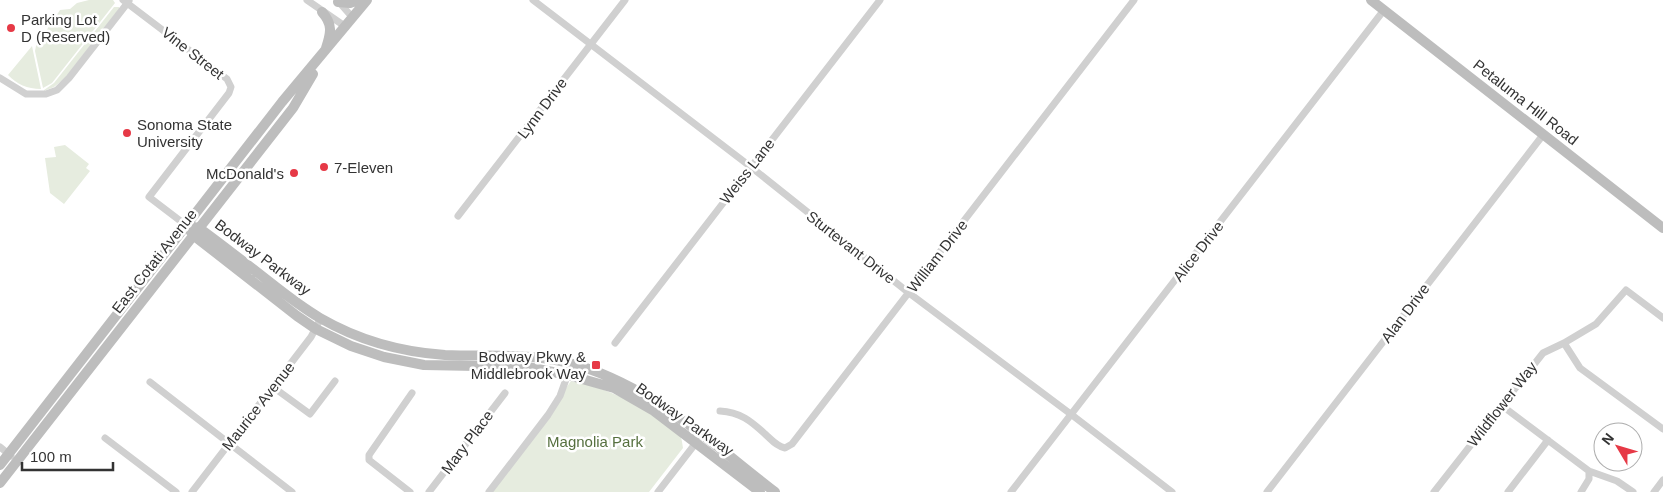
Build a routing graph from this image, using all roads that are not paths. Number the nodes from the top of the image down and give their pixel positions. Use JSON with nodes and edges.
{"nodes":[{"id":1,"x":307,"y":0,"type":"edge"},
{"id":2,"x":358,"y":0,"type":"edge"},
{"id":3,"x":367,"y":0,"type":"edge"},
{"id":4,"x":533,"y":0,"type":"edge"},
{"id":5,"x":624,"y":0,"type":"edge"},
{"id":6,"x":880,"y":0,"type":"edge"},
{"id":7,"x":1134,"y":0,"type":"edge"},
{"id":8,"x":1371,"y":0,"type":"edge"},
{"id":9,"x":127,"y":1,"type":"edge"},
{"id":10,"x":337,"y":1,"type":"edge"},
{"id":11,"x":1384,"y":10,"type":"junction"},
{"id":12,"x":322,"y":12,"type":"junction"},
{"id":13,"x":353,"y":18,"type":"junction"},
{"id":14,"x":346,"y":27,"type":"junction"},
{"id":15,"x":590,"y":44,"type":"junction"},
{"id":16,"x":325,"y":53,"type":"junction"},
{"id":17,"x":0,"y":78,"type":"edge"},
{"id":18,"x":1543,"y":135,"type":"junction"},
{"id":19,"x":751,"y":167,"type":"junction"},
{"id":20,"x":458,"y":216,"type":"dead end"},
{"id":21,"x":1663,"y":228,"type":"edge"},
{"id":22,"x":193,"y":230,"type":"junction"},
{"id":23,"x":908,"y":292,"type":"junction"},
{"id":24,"x":320,"y":318,"type":"junction"},
{"id":25,"x":1663,"y":318,"type":"edge"},
{"id":26,"x":316,"y":329,"type":"junction"},
{"id":27,"x":614,"y":343,"type":"dead end"},
{"id":28,"x":1564,"y":343,"type":"junction"},
{"id":29,"x":570,"y":363,"type":"junction"},
{"id":30,"x":568,"y":375,"type":"junction"},
{"id":31,"x":335,"y":380,"type":"dead end"},
{"id":32,"x":150,"y":382,"type":"dead end"},
{"id":33,"x":273,"y":386,"type":"junction"},
{"id":34,"x":412,"y":393,"type":"dead end"},
{"id":35,"x":505,"y":393,"type":"dead end"},
{"id":36,"x":1501,"y":405,"type":"junction"},
{"id":37,"x":720,"y":411,"type":"dead end"},
{"id":38,"x":1072,"y":415,"type":"junction"},
{"id":39,"x":1663,"y":429,"type":"edge"},
{"id":40,"x":106,"y":438,"type":"dead end"},
{"id":41,"x":699,"y":439,"type":"junction"},
{"id":42,"x":1548,"y":440,"type":"junction"},
{"id":43,"x":229,"y":443,"type":"junction"},
{"id":44,"x":4,"y":451,"type":"edge"},
{"id":45,"x":17,"y":461,"type":"junction"},
{"id":46,"x":0,"y":465,"type":"edge"},
{"id":47,"x":1589,"y":471,"type":"junction"},
{"id":48,"x":1663,"y":480,"type":"edge"},
{"id":49,"x":0,"y":483,"type":"edge"},
{"id":50,"x":176,"y":492,"type":"edge"},
{"id":51,"x":192,"y":492,"type":"edge"},
{"id":52,"x":292,"y":492,"type":"edge"},
{"id":53,"x":410,"y":492,"type":"edge"},
{"id":54,"x":429,"y":492,"type":"edge"},
{"id":55,"x":489,"y":492,"type":"edge"},
{"id":56,"x":658,"y":492,"type":"edge"},
{"id":57,"x":760,"y":492,"type":"edge"},
{"id":58,"x":775,"y":492,"type":"edge"},
{"id":59,"x":1011,"y":492,"type":"edge"},
{"id":60,"x":1172,"y":492,"type":"edge"},
{"id":61,"x":1267,"y":492,"type":"edge"},
{"id":62,"x":1434,"y":492,"type":"edge"},
{"id":63,"x":1508,"y":492,"type":"edge"},
{"id":64,"x":1580,"y":492,"type":"edge"},
{"id":65,"x":1633,"y":492,"type":"edge"},
{"id":66,"x":1654,"y":492,"type":"edge"}],
"edges":[{"from":1,"to":12,"type":"street"},
{"from":2,"to":10,"type":"main road"},
{"from":3,"to":13,"type":"main road","name":"East Cotati Avenue"},
{"from":4,"to":15,"type":"street","name":"Sturtevant Drive"},
{"from":5,"to":15,"type":"street","name":"Lynn Drive"},
{"from":6,"to":19,"type":"street","name":"Weiss Lane"},
{"from":7,"to":23,"type":"street","name":"William Drive"},
{"from":8,"to":11,"type":"main road","name":"Petaluma Hill Road"},
{"from":9,"to":17,"type":"street"},
{"from":9,"to":22,"type":"street","name":"Vine Street"},
{"from":10,"to":13,"type":"street"},
{"from":11,"to":18,"type":"main road","name":"Petaluma Hill Road"},
{"from":11,"to":38,"type":"street","name":"Alice Drive"},
{"from":12,"to":14,"type":"street"},
{"from":12,"to":16,"type":"main road"},
{"from":13,"to":14,"type":"main road","name":"East Cotati Avenue"},
{"from":14,"to":16,"type":"main road","name":"East Cotati Avenue"},
{"from":15,"to":19,"type":"street","name":"Sturtevant Drive"},
{"from":15,"to":20,"type":"street","name":"Lynn Drive"},
{"from":16,"to":22,"type":"main road","name":"East Cotati Avenue"},
{"from":18,"to":21,"type":"main road","name":"Petaluma Hill Road"},
{"from":18,"to":61,"type":"street","name":"Alan Drive"},
{"from":19,"to":23,"type":"street","name":"Sturtevant Drive"},
{"from":19,"to":27,"type":"street","name":"Weiss Lane"},
{"from":22,"to":24,"type":"main road","name":"Bodway Parkway"},
{"from":22,"to":26,"type":"main road","name":"Bodway Parkway"},
{"from":22,"to":44,"type":"main road","name":"East Cotati Avenue"},
{"from":22,"to":45,"type":"main road","name":"East Cotati Avenue"},
{"from":23,"to":37,"type":"street","name":"William Drive"},
{"from":23,"to":38,"type":"street","name":"Sturtevant Drive"},
{"from":24,"to":26,"type":"street","name":"Maurice Avenue"},
{"from":24,"to":29,"type":"main road","name":"Bodway Parkway"},
{"from":25,"to":28,"type":"street","name":"Wildflower Way"},
{"from":26,"to":30,"type":"main road","name":"Bodway Parkway"},
{"from":26,"to":33,"type":"street","name":"Maurice Avenue"},
{"from":28,"to":36,"type":"street","name":"Wildflower Way"},
{"from":28,"to":39,"type":"street"},
{"from":29,"to":30,"type":"street"},
{"from":29,"to":41,"type":"main road","name":"Bodway Parkway"},
{"from":30,"to":41,"type":"main road","name":"Bodway Parkway"},
{"from":30,"to":55,"type":"street"},
{"from":31,"to":33,"type":"street"},
{"from":32,"to":43,"type":"street"},
{"from":33,"to":43,"type":"street","name":"Maurice Avenue"},
{"from":34,"to":53,"type":"street"},
{"from":35,"to":54,"type":"street","name":"Mary Place"},
{"from":36,"to":42,"type":"street"},
{"from":36,"to":62,"type":"street","name":"Wildflower Way"},
{"from":38,"to":59,"type":"street","name":"Alice Drive"},
{"from":38,"to":60,"type":"street","name":"Sturtevant Drive"},
{"from":40,"to":50,"type":"street"},
{"from":41,"to":56,"type":"street"},
{"from":41,"to":57,"type":"main road","name":"Bodway Parkway"},
{"from":41,"to":58,"type":"main road","name":"Bodway Parkway"},
{"from":42,"to":47,"type":"street"},
{"from":42,"to":63,"type":"street"},
{"from":43,"to":51,"type":"street","name":"Maurice Avenue"},
{"from":43,"to":52,"type":"street"},
{"from":44,"to":45,"type":"street"},
{"from":44,"to":46,"type":"main road","name":"East Cotati Avenue"},
{"from":45,"to":49,"type":"main road","name":"East Cotati Avenue"},
{"from":47,"to":64,"type":"street"},
{"from":47,"to":65,"type":"street"},
{"from":48,"to":66,"type":"street"}]}
